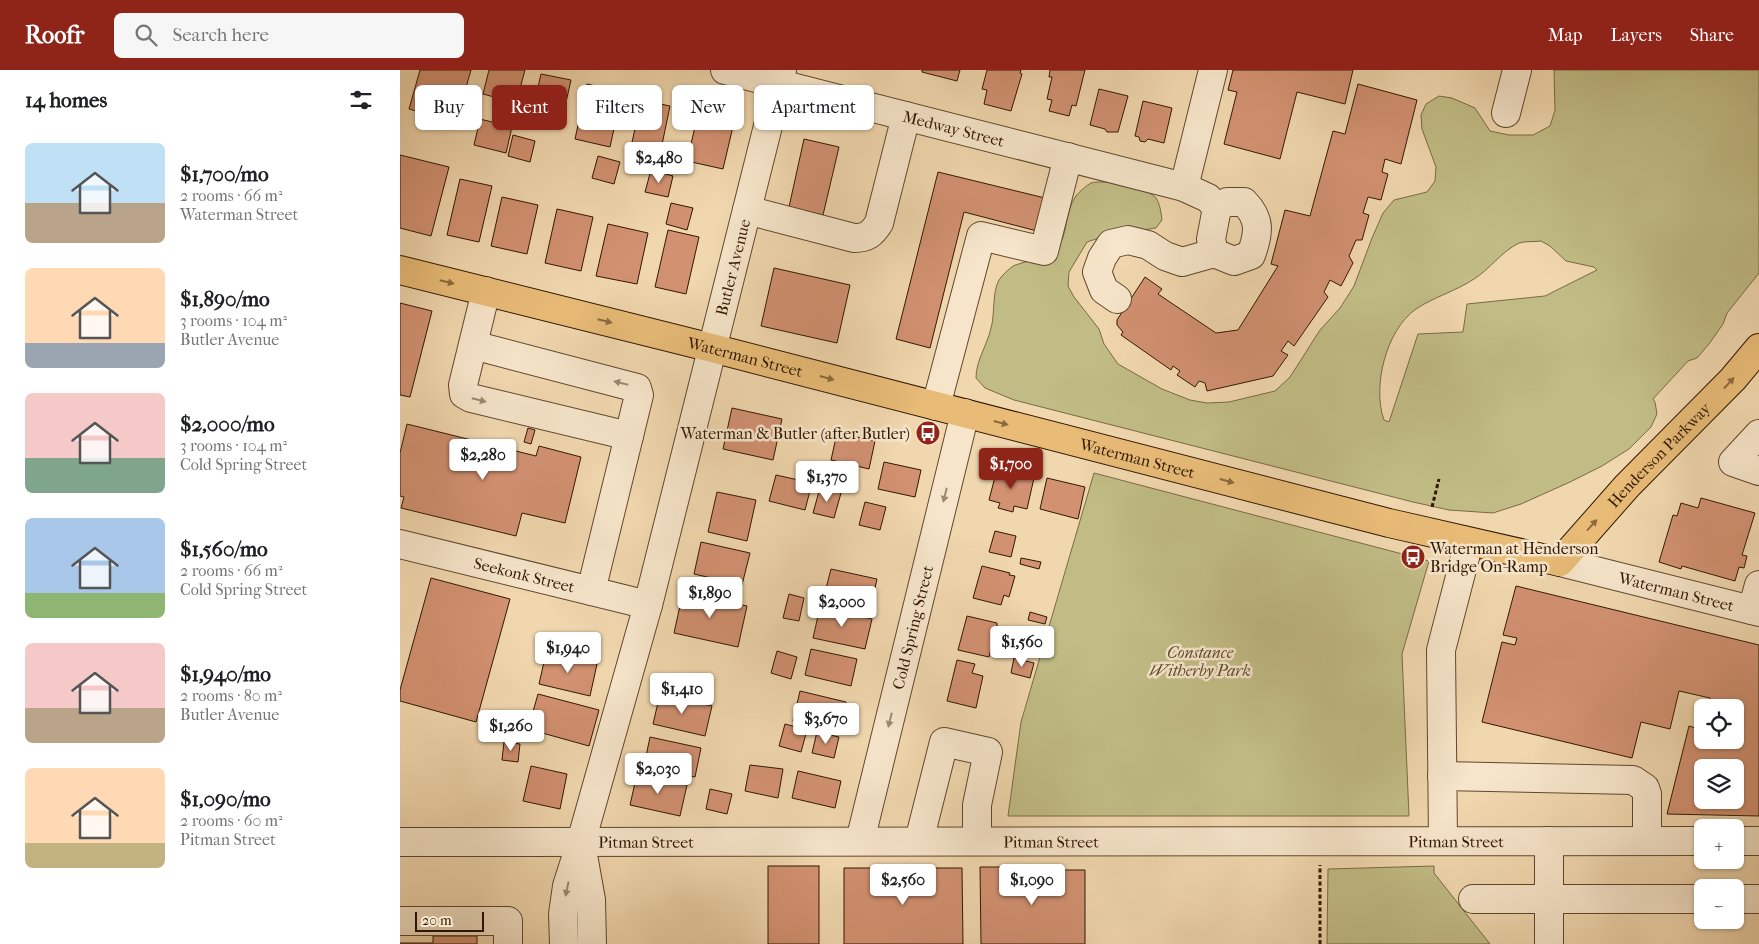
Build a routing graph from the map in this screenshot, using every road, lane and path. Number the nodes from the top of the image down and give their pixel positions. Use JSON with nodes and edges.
{"nodes":[{"id":1,"x":725,"y":70,"type":"edge"},
{"id":2,"x":1213,"y":70,"type":"edge"},
{"id":3,"x":1517,"y":70,"type":"edge"},
{"id":4,"x":780,"y":77,"type":"edge"},
{"id":5,"x":1506,"y":113,"type":"dead end"},
{"id":6,"x":906,"y":116,"type":"junction"},
{"id":7,"x":1068,"y":158,"type":"junction"},
{"id":8,"x":1184,"y":187,"type":"junction"},
{"id":9,"x":1217,"y":208,"type":"junction"},
{"id":10,"x":747,"y":210,"type":"junction"},
{"id":11,"x":1214,"y":253,"type":"junction"},
{"id":12,"x":400,"y":270,"type":"edge"},
{"id":13,"x":486,"y":291,"type":"junction"},
{"id":14,"x":1117,"y":299,"type":"dead end"},
{"id":15,"x":473,"y":345,"type":"junction"},
{"id":16,"x":712,"y":348,"type":"junction"},
{"id":17,"x":1759,"y":348,"type":"edge"},
{"id":18,"x":936,"y":406,"type":"junction"},
{"id":19,"x":965,"y":413,"type":"junction"},
{"id":20,"x":1759,"y":434,"type":"edge"},
{"id":21,"x":629,"y":436,"type":"junction"},
{"id":22,"x":1759,"y":471,"type":"edge"},
{"id":23,"x":1439,"y":479,"type":"dead end"},
{"id":24,"x":1431,"y":510,"type":"dead end"},
{"id":25,"x":1469,"y":542,"type":"junction"},
{"id":26,"x":400,"y":544,"type":"edge"},
{"id":27,"x":1560,"y":562,"type":"junction"},
{"id":28,"x":591,"y":591,"type":"junction"},
{"id":29,"x":1757,"y":603,"type":"edge"},
{"id":30,"x":648,"y":605,"type":"junction"},
{"id":31,"x":1442,"y":776,"type":"junction"},
{"id":32,"x":1443,"y":840,"type":"junction"},
{"id":33,"x":860,"y":841,"type":"junction"},
{"id":34,"x":920,"y":841,"type":"junction"},
{"id":35,"x":977,"y":841,"type":"junction"},
{"id":36,"x":1549,"y":841,"type":"junction"},
{"id":37,"x":1647,"y":841,"type":"junction"},
{"id":38,"x":1694,"y":841,"type":"edge"},
{"id":39,"x":1744,"y":841,"type":"edge"},
{"id":40,"x":1759,"y":841,"type":"edge"},
{"id":41,"x":400,"y":842,"type":"edge"},
{"id":42,"x":581,"y":842,"type":"junction"},
{"id":43,"x":1320,"y":862,"type":"dead end"},
{"id":44,"x":1759,"y":898,"type":"edge"},
{"id":45,"x":1473,"y":899,"type":"dead end"},
{"id":46,"x":1549,"y":899,"type":"junction"},
{"id":47,"x":1694,"y":899,"type":"edge"},
{"id":48,"x":1744,"y":899,"type":"edge"},
{"id":49,"x":400,"y":921,"type":"edge"},
{"id":50,"x":508,"y":944,"type":"edge"},
{"id":51,"x":564,"y":944,"type":"edge"},
{"id":52,"x":592,"y":944,"type":"edge"},
{"id":53,"x":1320,"y":944,"type":"edge"},
{"id":54,"x":1549,"y":944,"type":"edge"}],
"edges":[{"from":1,"to":4,"type":"street","name":"Medway Street"},
{"from":2,"to":8,"type":"street"},
{"from":3,"to":5,"type":"street"},
{"from":4,"to":6,"type":"street","name":"Medway Street"},
{"from":4,"to":10,"type":"street","name":"Butler Avenue"},
{"from":6,"to":7,"type":"street","name":"Medway Street"},
{"from":6,"to":10,"type":"street"},
{"from":7,"to":8,"type":"street","name":"Medway Street"},
{"from":7,"to":18,"type":"street"},
{"from":8,"to":9,"type":"street","name":"Medway Street"},
{"from":9,"to":11,"type":"street"},
{"from":9,"to":11,"type":"street"},
{"from":10,"to":16,"type":"street","name":"Butler Avenue"},
{"from":11,"to":14,"type":"street"},
{"from":12,"to":13,"type":"main road","name":"Waterman Street","one_way":true},
{"from":13,"to":15,"type":"street"},
{"from":13,"to":16,"type":"main road","name":"Waterman Street","one_way":true},
{"from":21,"to":15,"type":"street","one_way":true},
{"from":15,"to":21,"type":"street","one_way":true},
{"from":16,"to":18,"type":"main road","name":"Waterman Street","one_way":true},
{"from":16,"to":30,"type":"street","name":"Butler Avenue"},
{"from":27,"to":17,"type":"main road","name":"Henderson Parkway","one_way":true},
{"from":18,"to":19,"type":"main road","name":"Waterman Street"},
{"from":19,"to":25,"type":"main road","name":"Waterman Street","one_way":true},
{"from":19,"to":33,"type":"street","name":"Cold Spring Street","one_way":true},
{"from":20,"to":22,"type":"street"},
{"from":21,"to":28,"type":"street"},
{"from":23,"to":24,"type":"path"},
{"from":25,"to":27,"type":"main road","name":"Waterman Street"},
{"from":25,"to":31,"type":"street"},
{"from":26,"to":28,"type":"street","name":"Seekonk Street"},
{"from":27,"to":29,"type":"street","name":"Waterman Street"},
{"from":28,"to":30,"type":"street","name":"Seekonk Street"},
{"from":30,"to":42,"type":"street","name":"Butler Avenue"},
{"from":31,"to":32,"type":"street"},
{"from":31,"to":37,"type":"street"},
{"from":32,"to":35,"type":"street","name":"Pitman Street"},
{"from":32,"to":36,"type":"street","name":"Pitman Street"},
{"from":33,"to":34,"type":"street","name":"Pitman Street"},
{"from":33,"to":42,"type":"street","name":"Pitman Street"},
{"from":34,"to":35,"type":"street","name":"Pitman Street"},
{"from":34,"to":35,"type":"street"},
{"from":36,"to":37,"type":"street","name":"Pitman Street"},
{"from":36,"to":46,"type":"street"},
{"from":37,"to":38,"type":"street","name":"Pitman Street"},
{"from":39,"to":40,"type":"street"},
{"from":41,"to":42,"type":"street","name":"Pitman Street"},
{"from":42,"to":51,"type":"street","name":"Butler Avenue","one_way":true},
{"from":42,"to":52,"type":"street"},
{"from":43,"to":53,"type":"path"},
{"from":44,"to":48,"type":"street"},
{"from":45,"to":46,"type":"street"},
{"from":46,"to":47,"type":"street"},
{"from":46,"to":54,"type":"street"},
{"from":49,"to":50,"type":"street"}]}
